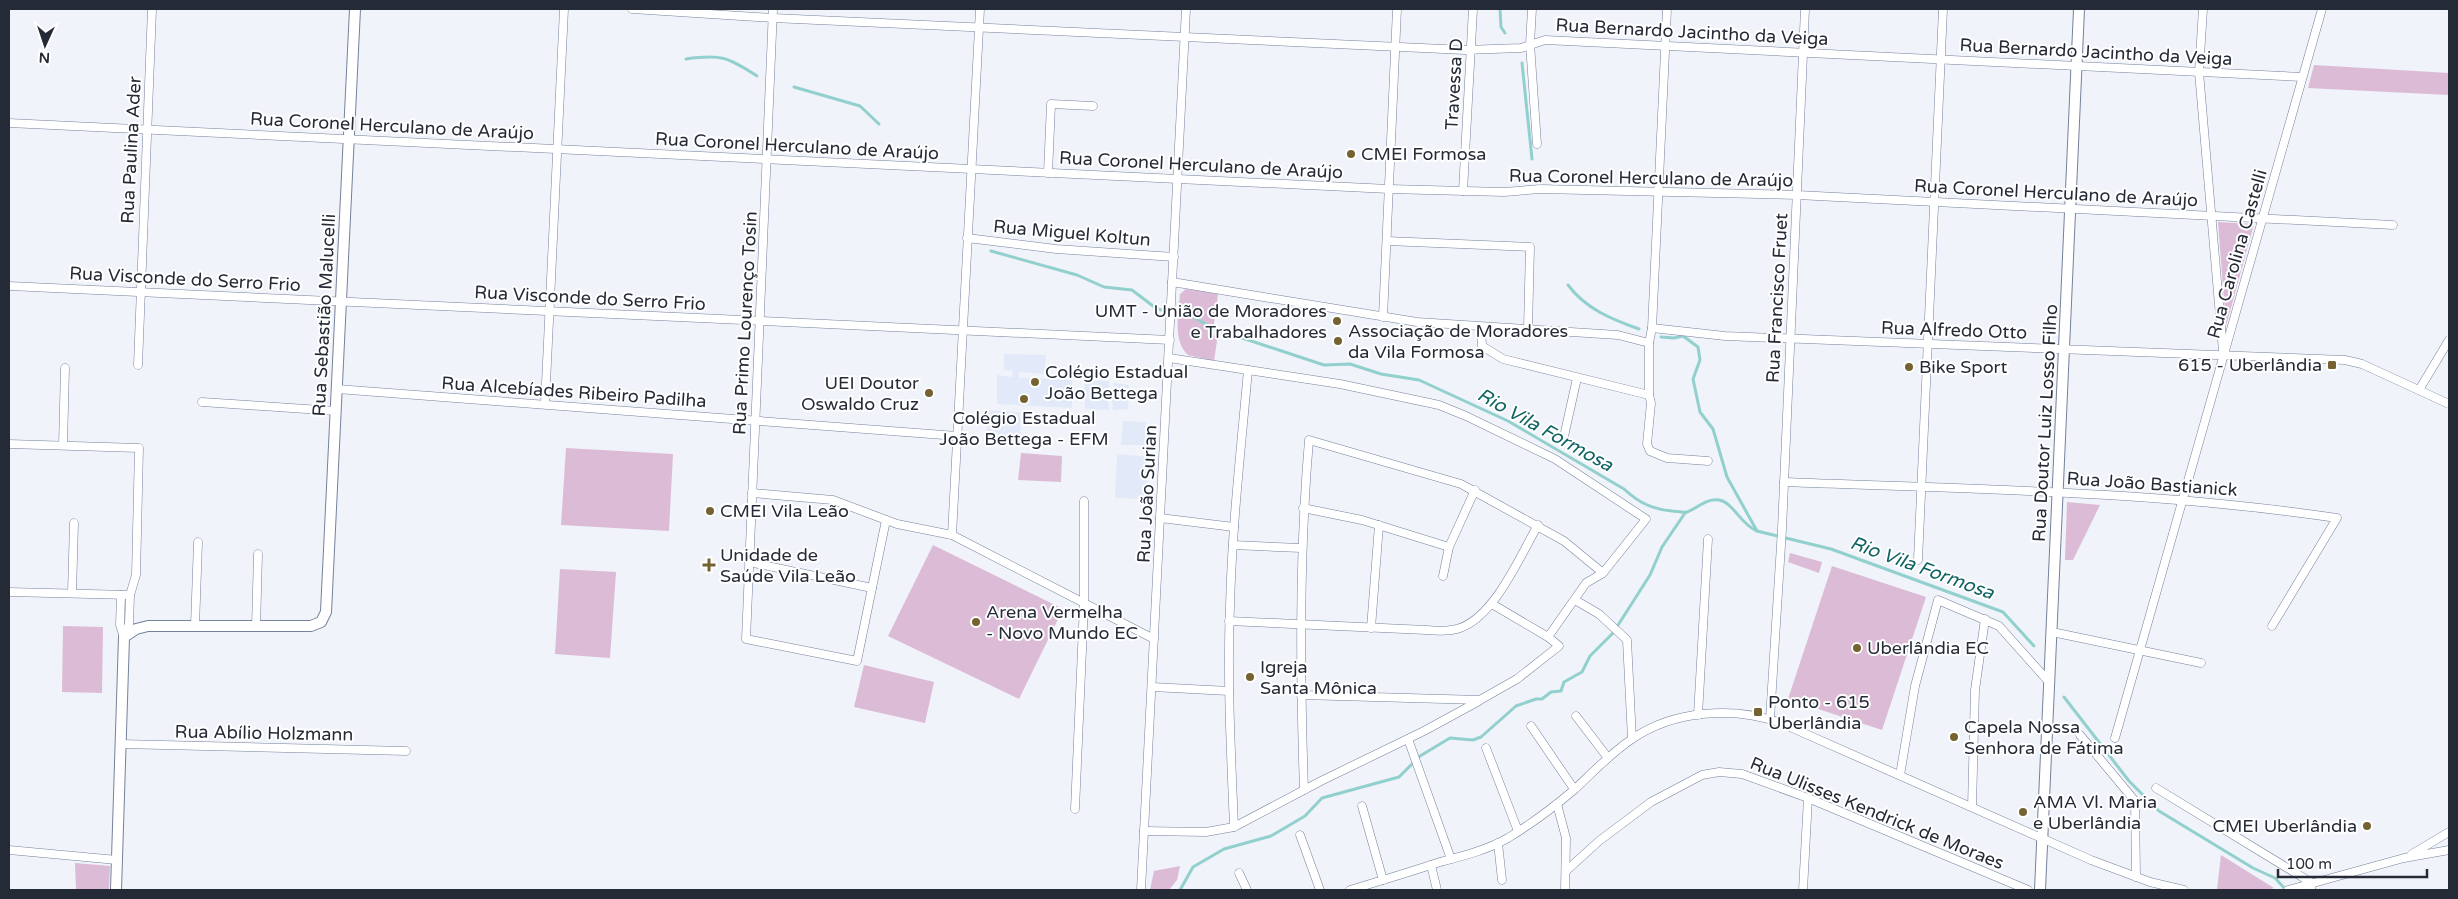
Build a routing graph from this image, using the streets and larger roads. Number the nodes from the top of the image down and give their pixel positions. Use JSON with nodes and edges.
{"nodes":[{"id":1,"x":152,"y":9,"type":"edge"},
{"id":2,"x":355,"y":9,"type":"edge"},
{"id":3,"x":564,"y":9,"type":"edge"},
{"id":4,"x":632,"y":9,"type":"edge"},
{"id":5,"x":774,"y":9,"type":"edge"},
{"id":6,"x":980,"y":9,"type":"edge"},
{"id":7,"x":1186,"y":9,"type":"edge"},
{"id":8,"x":1397,"y":9,"type":"edge"},
{"id":9,"x":1473,"y":9,"type":"edge"},
{"id":10,"x":1532,"y":9,"type":"edge"},
{"id":11,"x":1667,"y":9,"type":"edge"},
{"id":12,"x":1805,"y":9,"type":"edge"},
{"id":13,"x":1943,"y":9,"type":"edge"},
{"id":14,"x":2079,"y":9,"type":"edge"},
{"id":15,"x":2203,"y":9,"type":"edge"},
{"id":16,"x":2322,"y":9,"type":"edge"},
{"id":17,"x":773,"y":18,"type":"junction"},
{"id":18,"x":979,"y":27,"type":"junction"},
{"id":19,"x":1185,"y":36,"type":"junction"},
{"id":20,"x":1530,"y":44,"type":"junction"},
{"id":21,"x":1395,"y":46,"type":"junction"},
{"id":22,"x":1665,"y":46,"type":"junction"},
{"id":23,"x":1472,"y":50,"type":"junction"},
{"id":24,"x":1803,"y":53,"type":"junction"},
{"id":25,"x":1941,"y":59,"type":"junction"},
{"id":26,"x":2076,"y":66,"type":"junction"},
{"id":27,"x":2199,"y":72,"type":"junction"},
{"id":28,"x":2302,"y":77,"type":"junction"},
{"id":29,"x":1093,"y":106,"type":"dead end"},
{"id":30,"x":9,"y":123,"type":"edge"},
{"id":31,"x":147,"y":130,"type":"junction"},
{"id":32,"x":349,"y":139,"type":"junction"},
{"id":33,"x":1537,"y":144,"type":"dead end"},
{"id":34,"x":557,"y":149,"type":"junction"},
{"id":35,"x":767,"y":159,"type":"junction"},
{"id":36,"x":971,"y":169,"type":"junction"},
{"id":37,"x":1048,"y":173,"type":"junction"},
{"id":38,"x":1178,"y":179,"type":"junction"},
{"id":39,"x":1389,"y":189,"type":"junction"},
{"id":40,"x":1463,"y":191,"type":"junction"},
{"id":41,"x":1658,"y":192,"type":"junction"},
{"id":42,"x":1797,"y":195,"type":"junction"},
{"id":43,"x":1934,"y":202,"type":"junction"},
{"id":44,"x":2070,"y":209,"type":"junction"},
{"id":45,"x":2212,"y":216,"type":"junction"},
{"id":46,"x":2262,"y":219,"type":"junction"},
{"id":47,"x":2393,"y":225,"type":"dead end"},
{"id":48,"x":967,"y":238,"type":"junction"},
{"id":49,"x":1387,"y":241,"type":"junction"},
{"id":50,"x":1174,"y":257,"type":"junction"},
{"id":51,"x":1172,"y":282,"type":"junction"},
{"id":52,"x":9,"y":286,"type":"edge"},
{"id":53,"x":140,"y":292,"type":"junction"},
{"id":54,"x":341,"y":302,"type":"junction"},
{"id":55,"x":549,"y":311,"type":"junction"},
{"id":56,"x":1383,"y":317,"type":"junction"},
{"id":57,"x":760,"y":321,"type":"junction"},
{"id":58,"x":1481,"y":326,"type":"junction"},
{"id":59,"x":1528,"y":329,"type":"junction"},
{"id":60,"x":1652,"y":329,"type":"junction"},
{"id":61,"x":963,"y":330,"type":"junction"},
{"id":62,"x":1791,"y":338,"type":"junction"},
{"id":63,"x":1170,"y":340,"type":"junction"},
{"id":64,"x":2449,"y":340,"type":"edge"},
{"id":65,"x":1649,"y":341,"type":"junction"},
{"id":66,"x":1928,"y":344,"type":"junction"},
{"id":67,"x":2064,"y":349,"type":"junction"},
{"id":68,"x":2223,"y":355,"type":"junction"},
{"id":69,"x":1169,"y":358,"type":"junction"},
{"id":70,"x":138,"y":365,"type":"dead end"},
{"id":71,"x":65,"y":368,"type":"dead end"},
{"id":72,"x":1248,"y":370,"type":"junction"},
{"id":73,"x":1577,"y":378,"type":"junction"},
{"id":74,"x":337,"y":388,"type":"junction"},
{"id":75,"x":2419,"y":390,"type":"junction"},
{"id":76,"x":1649,"y":395,"type":"junction"},
{"id":77,"x":202,"y":402,"type":"dead end"},
{"id":78,"x":545,"y":404,"type":"junction"},
{"id":79,"x":2449,"y":404,"type":"edge"},
{"id":80,"x":336,"y":411,"type":"junction"},
{"id":81,"x":756,"y":420,"type":"junction"},
{"id":82,"x":957,"y":436,"type":"junction"},
{"id":83,"x":1563,"y":440,"type":"dead end"},
{"id":84,"x":9,"y":444,"type":"edge"},
{"id":85,"x":63,"y":445,"type":"junction"},
{"id":86,"x":1708,"y":460,"type":"dead end"},
{"id":87,"x":1784,"y":482,"type":"junction"},
{"id":88,"x":1921,"y":487,"type":"junction"},
{"id":89,"x":1475,"y":490,"type":"junction"},
{"id":90,"x":2058,"y":492,"type":"junction"},
{"id":91,"x":752,"y":493,"type":"junction"},
{"id":92,"x":2182,"y":501,"type":"junction"},
{"id":93,"x":1084,"y":502,"type":"dead end"},
{"id":94,"x":1303,"y":508,"type":"junction"},
{"id":95,"x":1160,"y":518,"type":"junction"},
{"id":96,"x":886,"y":520,"type":"junction"},
{"id":97,"x":74,"y":523,"type":"dead end"},
{"id":98,"x":1379,"y":525,"type":"junction"},
{"id":99,"x":1538,"y":525,"type":"junction"},
{"id":100,"x":1234,"y":527,"type":"junction"},
{"id":101,"x":952,"y":535,"type":"junction"},
{"id":102,"x":1708,"y":539,"type":"dead end"},
{"id":103,"x":198,"y":542,"type":"dead end"},
{"id":104,"x":1233,"y":545,"type":"junction"},
{"id":105,"x":1449,"y":547,"type":"junction"},
{"id":106,"x":1301,"y":548,"type":"junction"},
{"id":107,"x":258,"y":554,"type":"dead end"},
{"id":108,"x":1918,"y":560,"type":"dead end"},
{"id":109,"x":749,"y":562,"type":"junction"},
{"id":110,"x":1603,"y":573,"type":"junction"},
{"id":111,"x":1443,"y":576,"type":"dead end"},
{"id":112,"x":872,"y":588,"type":"junction"},
{"id":113,"x":9,"y":592,"type":"edge"},
{"id":114,"x":72,"y":593,"type":"junction"},
{"id":115,"x":121,"y":595,"type":"junction"},
{"id":116,"x":130,"y":596,"type":"junction"},
{"id":117,"x":1574,"y":600,"type":"junction"},
{"id":118,"x":1084,"y":604,"type":"junction"},
{"id":119,"x":1492,"y":604,"type":"junction"},
{"id":120,"x":1985,"y":619,"type":"junction"},
{"id":121,"x":1229,"y":621,"type":"junction"},
{"id":122,"x":1300,"y":624,"type":"junction"},
{"id":123,"x":195,"y":626,"type":"junction"},
{"id":124,"x":2272,"y":626,"type":"dead end"},
{"id":125,"x":256,"y":627,"type":"junction"},
{"id":126,"x":1372,"y":628,"type":"junction"},
{"id":127,"x":2052,"y":632,"type":"junction"},
{"id":128,"x":124,"y":637,"type":"junction"},
{"id":129,"x":1548,"y":637,"type":"junction"},
{"id":130,"x":1154,"y":639,"type":"junction"},
{"id":131,"x":2140,"y":650,"type":"junction"},
{"id":132,"x":2201,"y":663,"type":"dead end"},
{"id":133,"x":2049,"y":682,"type":"junction"},
{"id":134,"x":1152,"y":687,"type":"junction"},
{"id":135,"x":1229,"y":691,"type":"junction"},
{"id":136,"x":1301,"y":695,"type":"junction"},
{"id":137,"x":1480,"y":700,"type":"junction"},
{"id":138,"x":1698,"y":715,"type":"junction"},
{"id":139,"x":1576,"y":716,"type":"dead end"},
{"id":140,"x":1770,"y":719,"type":"junction"},
{"id":141,"x":1531,"y":726,"type":"dead end"},
{"id":142,"x":2080,"y":735,"type":"dead end"},
{"id":143,"x":2115,"y":738,"type":"dead end"},
{"id":144,"x":1408,"y":739,"type":"junction"},
{"id":145,"x":1632,"y":739,"type":"junction"},
{"id":146,"x":121,"y":744,"type":"junction"},
{"id":147,"x":1486,"y":748,"type":"dead end"},
{"id":148,"x":406,"y":751,"type":"dead end"},
{"id":149,"x":1608,"y":758,"type":"junction"},
{"id":150,"x":1900,"y":775,"type":"junction"},
{"id":151,"x":2156,"y":788,"type":"dead end"},
{"id":152,"x":1574,"y":789,"type":"junction"},
{"id":153,"x":1304,"y":790,"type":"junction"},
{"id":154,"x":1808,"y":798,"type":"junction"},
{"id":155,"x":1557,"y":804,"type":"junction"},
{"id":156,"x":1362,"y":806,"type":"dead end"},
{"id":157,"x":1972,"y":807,"type":"junction"},
{"id":158,"x":1075,"y":808,"type":"dead end"},
{"id":159,"x":1234,"y":827,"type":"junction"},
{"id":160,"x":1144,"y":831,"type":"junction"},
{"id":161,"x":1518,"y":831,"type":"junction"},
{"id":162,"x":2449,"y":832,"type":"edge"},
{"id":163,"x":1300,"y":835,"type":"dead end"},
{"id":164,"x":2042,"y":839,"type":"junction"},
{"id":165,"x":1498,"y":843,"type":"junction"},
{"id":166,"x":9,"y":850,"type":"edge"},
{"id":167,"x":2449,"y":850,"type":"edge"},
{"id":168,"x":2404,"y":858,"type":"junction"},
{"id":169,"x":1452,"y":859,"type":"junction"},
{"id":170,"x":117,"y":860,"type":"junction"},
{"id":171,"x":1430,"y":865,"type":"junction"},
{"id":172,"x":1566,"y":872,"type":"junction"},
{"id":173,"x":1239,"y":873,"type":"dead end"},
{"id":174,"x":2136,"y":877,"type":"junction"},
{"id":175,"x":1383,"y":880,"type":"junction"},
{"id":176,"x":1502,"y":880,"type":"dead end"},
{"id":177,"x":2311,"y":887,"type":"edge"},
{"id":178,"x":1364,"y":888,"type":"edge"},
{"id":179,"x":116,"y":890,"type":"edge"},
{"id":180,"x":1142,"y":890,"type":"edge"},
{"id":181,"x":1247,"y":890,"type":"edge"},
{"id":182,"x":1320,"y":890,"type":"edge"},
{"id":183,"x":1350,"y":890,"type":"edge"},
{"id":184,"x":1438,"y":890,"type":"edge"},
{"id":185,"x":1565,"y":890,"type":"edge"},
{"id":186,"x":1804,"y":890,"type":"edge"},
{"id":187,"x":2028,"y":890,"type":"edge"},
{"id":188,"x":2040,"y":890,"type":"edge"},
{"id":189,"x":2184,"y":890,"type":"edge"},
{"id":190,"x":2288,"y":890,"type":"edge"}],
"edges":[{"from":1,"to":31,"type":"street","name":"Rua Paulina Ader"},
{"from":2,"to":32,"type":"street","name":"Rua Sebastião Malucelli"},
{"from":3,"to":34,"type":"street"},
{"from":4,"to":17,"type":"street","name":"Rua Bernardo Jacintho da Veiga"},
{"from":5,"to":17,"type":"street","name":"Rua Primo Lourenço Tosin"},
{"from":6,"to":18,"type":"street"},
{"from":7,"to":19,"type":"street","name":"Rua João Surian"},
{"from":8,"to":21,"type":"street"},
{"from":9,"to":23,"type":"street","name":"Travessa D"},
{"from":10,"to":20,"type":"street"},
{"from":11,"to":22,"type":"street"},
{"from":12,"to":24,"type":"street","name":"Rua Francisco Fruet"},
{"from":13,"to":25,"type":"street"},
{"from":14,"to":26,"type":"street","name":"Rua Doutor Luiz Losso Filho"},
{"from":15,"to":27,"type":"street"},
{"from":16,"to":28,"type":"street","name":"Rua Carolina Castelli"},
{"from":17,"to":18,"type":"street","name":"Rua Bernardo Jacintho da Veiga"},
{"from":17,"to":35,"type":"street","name":"Rua Primo Lourenço Tosin"},
{"from":18,"to":19,"type":"street","name":"Rua Bernardo Jacintho da Veiga"},
{"from":18,"to":36,"type":"street"},
{"from":19,"to":21,"type":"street","name":"Rua Bernardo Jacintho da Veiga"},
{"from":19,"to":38,"type":"street","name":"Rua João Surian"},
{"from":20,"to":22,"type":"street","name":"Rua Bernardo Jacintho da Veiga"},
{"from":20,"to":23,"type":"street","name":"Rua Bernardo Jacintho da Veiga"},
{"from":20,"to":33,"type":"street"},
{"from":21,"to":23,"type":"street","name":"Rua Bernardo Jacintho da Veiga"},
{"from":21,"to":39,"type":"street"},
{"from":22,"to":24,"type":"street","name":"Rua Bernardo Jacintho da Veiga"},
{"from":22,"to":41,"type":"street"},
{"from":23,"to":40,"type":"street","name":"Travessa D"},
{"from":24,"to":25,"type":"street","name":"Rua Bernardo Jacintho da Veiga"},
{"from":24,"to":42,"type":"street","name":"Rua Francisco Fruet"},
{"from":25,"to":26,"type":"street","name":"Rua Bernardo Jacintho da Veiga"},
{"from":25,"to":43,"type":"street"},
{"from":26,"to":27,"type":"street","name":"Rua Bernardo Jacintho da Veiga"},
{"from":26,"to":44,"type":"street","name":"Rua Doutor Luiz Losso Filho"},
{"from":27,"to":28,"type":"street","name":"Rua Bernardo Jacintho da Veiga"},
{"from":27,"to":45,"type":"street"},
{"from":28,"to":46,"type":"street","name":"Rua Carolina Castelli"},
{"from":29,"to":37,"type":"street"},
{"from":30,"to":31,"type":"street","name":"Rua Coronel Herculano de Araújo"},
{"from":31,"to":32,"type":"street","name":"Rua Coronel Herculano de Araújo"},
{"from":31,"to":53,"type":"street","name":"Rua Paulina Ader"},
{"from":32,"to":34,"type":"street","name":"Rua Coronel Herculano de Araújo"},
{"from":32,"to":54,"type":"street","name":"Rua Sebastião Malucelli"},
{"from":34,"to":35,"type":"street","name":"Rua Coronel Herculano de Araújo"},
{"from":34,"to":55,"type":"street"},
{"from":35,"to":36,"type":"street","name":"Rua Coronel Herculano de Araújo"},
{"from":35,"to":57,"type":"street","name":"Rua Primo Lourenço Tosin"},
{"from":36,"to":37,"type":"street","name":"Rua Coronel Herculano de Araújo"},
{"from":36,"to":48,"type":"street"},
{"from":37,"to":38,"type":"street","name":"Rua Coronel Herculano de Araújo"},
{"from":38,"to":39,"type":"street","name":"Rua Coronel Herculano de Araújo"},
{"from":38,"to":50,"type":"street","name":"Rua João Surian"},
{"from":39,"to":40,"type":"street","name":"Rua Coronel Herculano de Araújo"},
{"from":39,"to":49,"type":"street"},
{"from":40,"to":41,"type":"street","name":"Rua Coronel Herculano de Araújo"},
{"from":41,"to":42,"type":"street","name":"Rua Coronel Herculano de Araújo"},
{"from":41,"to":60,"type":"street"},
{"from":42,"to":43,"type":"street","name":"Rua Coronel Herculano de Araújo"},
{"from":42,"to":62,"type":"street","name":"Rua Francisco Fruet"},
{"from":43,"to":44,"type":"street","name":"Rua Coronel Herculano de Araújo"},
{"from":43,"to":66,"type":"street"},
{"from":44,"to":45,"type":"street","name":"Rua Coronel Herculano de Araújo"},
{"from":44,"to":67,"type":"street","name":"Rua Doutor Luiz Losso Filho"},
{"from":45,"to":46,"type":"street","name":"Rua Coronel Herculano de Araújo"},
{"from":45,"to":68,"type":"street"},
{"from":46,"to":47,"type":"street","name":"Rua Coronel Herculano de Araújo"},
{"from":46,"to":68,"type":"street","name":"Rua Carolina Castelli"},
{"from":48,"to":50,"type":"street","name":"Rua Miguel Koltun"},
{"from":48,"to":61,"type":"street"},
{"from":49,"to":56,"type":"street"},
{"from":49,"to":59,"type":"street"},
{"from":50,"to":51,"type":"street","name":"Rua João Surian"},
{"from":51,"to":56,"type":"street"},
{"from":51,"to":63,"type":"street","name":"Rua João Surian"},
{"from":52,"to":53,"type":"street","name":"Rua Visconde do Serro Frio"},
{"from":53,"to":54,"type":"street","name":"Rua Visconde do Serro Frio"},
{"from":53,"to":70,"type":"street","name":"Rua Paulina Ader"},
{"from":54,"to":55,"type":"street","name":"Rua Visconde do Serro Frio"},
{"from":54,"to":74,"type":"street","name":"Rua Sebastião Malucelli"},
{"from":55,"to":57,"type":"street","name":"Rua Visconde do Serro Frio"},
{"from":55,"to":78,"type":"street"},
{"from":56,"to":58,"type":"street"},
{"from":57,"to":61,"type":"street","name":"Rua Visconde do Serro Frio"},
{"from":57,"to":81,"type":"street","name":"Rua Primo Lourenço Tosin"},
{"from":58,"to":59,"type":"street"},
{"from":58,"to":73,"type":"street"},
{"from":59,"to":65,"type":"street"},
{"from":60,"to":62,"type":"street","name":"Rua Alfredo Otto"},
{"from":60,"to":65,"type":"street"},
{"from":61,"to":63,"type":"street","name":"Rua Visconde do Serro Frio"},
{"from":61,"to":82,"type":"street"},
{"from":62,"to":66,"type":"street","name":"Rua Alfredo Otto"},
{"from":62,"to":87,"type":"street","name":"Rua Francisco Fruet"},
{"from":63,"to":69,"type":"street","name":"Rua João Surian"},
{"from":64,"to":75,"type":"street"},
{"from":65,"to":76,"type":"street"},
{"from":66,"to":67,"type":"street","name":"Rua Alfredo Otto"},
{"from":66,"to":88,"type":"street"},
{"from":67,"to":68,"type":"street","name":"Rua Alfredo Otto"},
{"from":67,"to":90,"type":"street","name":"Rua Doutor Luiz Losso Filho"},
{"from":68,"to":75,"type":"street","name":"Rua Alfredo Otto"},
{"from":68,"to":92,"type":"street","name":"Rua Carolina Castelli"},
{"from":69,"to":72,"type":"street"},
{"from":69,"to":95,"type":"street","name":"Rua João Surian"},
{"from":71,"to":85,"type":"street"},
{"from":72,"to":100,"type":"street"},
{"from":72,"to":110,"type":"street"},
{"from":73,"to":76,"type":"street"},
{"from":73,"to":83,"type":"street"},
{"from":74,"to":78,"type":"street","name":"Rua Alcebíades Ribeiro Padilha"},
{"from":74,"to":80,"type":"street","name":"Rua Sebastião Malucelli"},
{"from":75,"to":79,"type":"street","name":"Rua Alfredo Otto"},
{"from":76,"to":86,"type":"street"},
{"from":77,"to":80,"type":"street"},
{"from":78,"to":81,"type":"street","name":"Rua Alcebíades Ribeiro Padilha"},
{"from":80,"to":125,"type":"street","name":"Rua Sebastião Malucelli"},
{"from":81,"to":82,"type":"street","name":"Rua Alcebíades Ribeiro Padilha"},
{"from":81,"to":91,"type":"street","name":"Rua Primo Lourenço Tosin"},
{"from":82,"to":101,"type":"street"},
{"from":84,"to":85,"type":"street"},
{"from":85,"to":116,"type":"street"},
{"from":87,"to":88,"type":"street","name":"Rua João Bastianick"},
{"from":87,"to":140,"type":"street","name":"Rua Francisco Fruet"},
{"from":88,"to":90,"type":"street","name":"Rua João Bastianick"},
{"from":88,"to":108,"type":"street"},
{"from":89,"to":94,"type":"street"},
{"from":89,"to":99,"type":"street"},
{"from":89,"to":105,"type":"street"},
{"from":90,"to":92,"type":"street","name":"Rua João Bastianick"},
{"from":90,"to":127,"type":"street","name":"Rua Doutor Luiz Losso Filho"},
{"from":91,"to":96,"type":"street"},
{"from":91,"to":109,"type":"street","name":"Rua Primo Lourenço Tosin"},
{"from":92,"to":124,"type":"street","name":"Rua João Bastianick"},
{"from":92,"to":131,"type":"street","name":"Rua Carolina Castelli"},
{"from":93,"to":118,"type":"street"},
{"from":94,"to":98,"type":"street"},
{"from":94,"to":106,"type":"street"},
{"from":95,"to":100,"type":"street"},
{"from":95,"to":130,"type":"street","name":"Rua João Surian"},
{"from":96,"to":101,"type":"street"},
{"from":96,"to":112,"type":"street"},
{"from":97,"to":114,"type":"street"},
{"from":98,"to":105,"type":"street"},
{"from":98,"to":126,"type":"street"},
{"from":99,"to":110,"type":"street"},
{"from":99,"to":119,"type":"street"},
{"from":100,"to":104,"type":"street"},
{"from":101,"to":118,"type":"street"},
{"from":102,"to":138,"type":"street"},
{"from":103,"to":123,"type":"street"},
{"from":104,"to":106,"type":"street"},
{"from":104,"to":121,"type":"street"},
{"from":105,"to":111,"type":"street"},
{"from":106,"to":122,"type":"street"},
{"from":107,"to":125,"type":"street"},
{"from":109,"to":112,"type":"street"},
{"from":109,"to":112,"type":"street","name":"Rua Primo Lourenço Tosin"},
{"from":110,"to":117,"type":"street"},
{"from":113,"to":114,"type":"street"},
{"from":114,"to":115,"type":"street"},
{"from":115,"to":116,"type":"street"},
{"from":115,"to":128,"type":"street"},
{"from":116,"to":128,"type":"street"},
{"from":117,"to":129,"type":"street"},
{"from":117,"to":145,"type":"street"},
{"from":118,"to":130,"type":"street"},
{"from":118,"to":158,"type":"street"},
{"from":119,"to":126,"type":"street"},
{"from":119,"to":129,"type":"street"},
{"from":120,"to":133,"type":"street"},
{"from":120,"to":150,"type":"street"},
{"from":120,"to":157,"type":"street"},
{"from":121,"to":122,"type":"street"},
{"from":121,"to":135,"type":"street"},
{"from":122,"to":126,"type":"street"},
{"from":122,"to":136,"type":"street"},
{"from":123,"to":125,"type":"street"},
{"from":123,"to":128,"type":"street"},
{"from":127,"to":131,"type":"street"},
{"from":127,"to":133,"type":"street","name":"Rua Doutor Luiz Losso Filho"},
{"from":128,"to":146,"type":"street"},
{"from":129,"to":137,"type":"street"},
{"from":130,"to":134,"type":"street","name":"Rua João Surian"},
{"from":131,"to":132,"type":"street"},
{"from":131,"to":143,"type":"street","name":"Rua Carolina Castelli"},
{"from":133,"to":164,"type":"street","name":"Rua Doutor Luiz Losso Filho"},
{"from":134,"to":135,"type":"street"},
{"from":134,"to":160,"type":"street","name":"Rua João Surian"},
{"from":135,"to":159,"type":"street"},
{"from":136,"to":137,"type":"street"},
{"from":136,"to":153,"type":"street"},
{"from":137,"to":144,"type":"street"},
{"from":138,"to":140,"type":"street"},
{"from":138,"to":145,"type":"street"},
{"from":139,"to":149,"type":"street"},
{"from":140,"to":150,"type":"street"},
{"from":141,"to":152,"type":"street"},
{"from":142,"to":174,"type":"street"},
{"from":144,"to":153,"type":"street"},
{"from":144,"to":169,"type":"street"},
{"from":145,"to":149,"type":"street"},
{"from":146,"to":148,"type":"street","name":"Rua Abílio Holzmann"},
{"from":146,"to":170,"type":"street"},
{"from":147,"to":161,"type":"street"},
{"from":149,"to":152,"type":"street"},
{"from":150,"to":157,"type":"street"},
{"from":151,"to":177,"type":"street"},
{"from":152,"to":155,"type":"street"},
{"from":153,"to":159,"type":"street"},
{"from":154,"to":172,"type":"street","name":"Rua Ulisses Kendrick de Moraes"},
{"from":154,"to":186,"type":"street"},
{"from":154,"to":187,"type":"street","name":"Rua Ulisses Kendrick de Moraes"},
{"from":155,"to":161,"type":"street"},
{"from":155,"to":172,"type":"street"},
{"from":156,"to":175,"type":"street"},
{"from":157,"to":164,"type":"street"},
{"from":159,"to":160,"type":"street"},
{"from":160,"to":180,"type":"street","name":"Rua João Surian"},
{"from":161,"to":165,"type":"street"},
{"from":162,"to":168,"type":"street"},
{"from":163,"to":182,"type":"street"},
{"from":164,"to":174,"type":"street"},
{"from":164,"to":188,"type":"street","name":"Rua Doutor Luiz Losso Filho"},
{"from":165,"to":169,"type":"street"},
{"from":165,"to":176,"type":"street"},
{"from":166,"to":170,"type":"street"},
{"from":167,"to":168,"type":"street"},
{"from":168,"to":177,"type":"street"},
{"from":169,"to":171,"type":"street"},
{"from":170,"to":179,"type":"street"},
{"from":171,"to":175,"type":"street"},
{"from":171,"to":184,"type":"street"},
{"from":172,"to":185,"type":"street"},
{"from":173,"to":181,"type":"street"},
{"from":174,"to":189,"type":"street"},
{"from":175,"to":178,"type":"street"},
{"from":177,"to":190,"type":"street"},
{"from":178,"to":183,"type":"street"}]}
